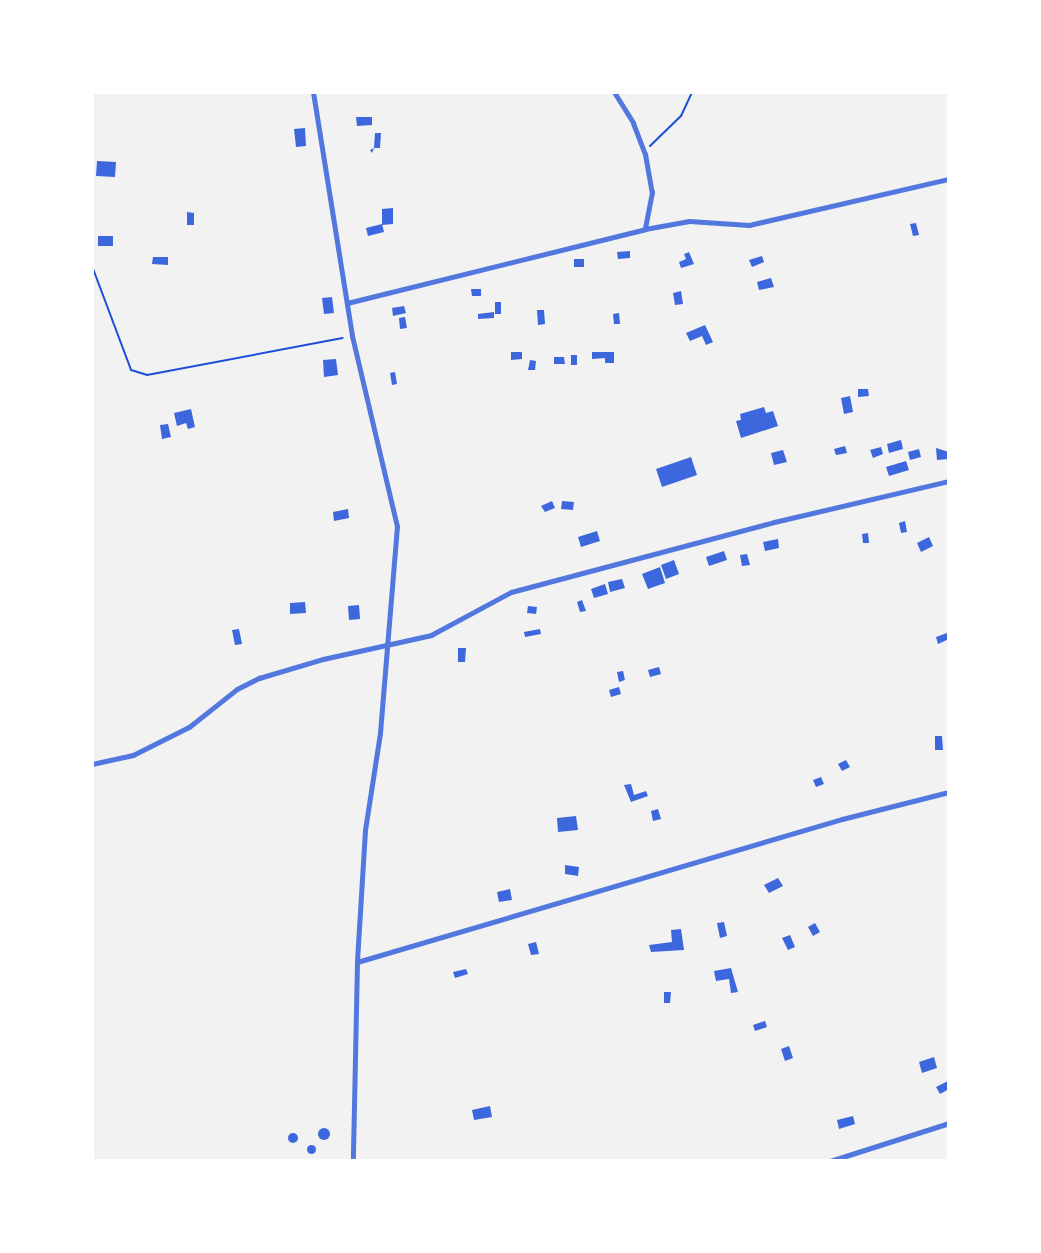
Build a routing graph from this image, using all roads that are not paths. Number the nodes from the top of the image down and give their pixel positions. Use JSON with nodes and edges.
{"nodes":[{"id":1,"x":313,"y":92,"type":"edge"},
{"id":2,"x":614,"y":92,"type":"edge"},
{"id":3,"x":949,"y":179,"type":"edge"},
{"id":4,"x":645,"y":229,"type":"junction"},
{"id":5,"x":347,"y":303,"type":"junction"},
{"id":6,"x":949,"y":481,"type":"edge"},
{"id":7,"x":385,"y":646,"type":"junction"},
{"id":8,"x":92,"y":764,"type":"edge"},
{"id":9,"x":949,"y":792,"type":"edge"},
{"id":10,"x":357,"y":962,"type":"junction"},
{"id":11,"x":949,"y":1123,"type":"edge"},
{"id":12,"x":353,"y":1161,"type":"edge"},
{"id":13,"x":830,"y":1161,"type":"edge"}],
"edges":[{"from":1,"to":5,"type":"street"},
{"from":2,"to":4,"type":"street"},
{"from":3,"to":4,"type":"street"},
{"from":4,"to":5,"type":"street"},
{"from":5,"to":7,"type":"street"},
{"from":6,"to":7,"type":"street"},
{"from":7,"to":8,"type":"street"},
{"from":7,"to":10,"type":"street"},
{"from":9,"to":10,"type":"street"},
{"from":10,"to":12,"type":"street"},
{"from":11,"to":13,"type":"street"}]}
